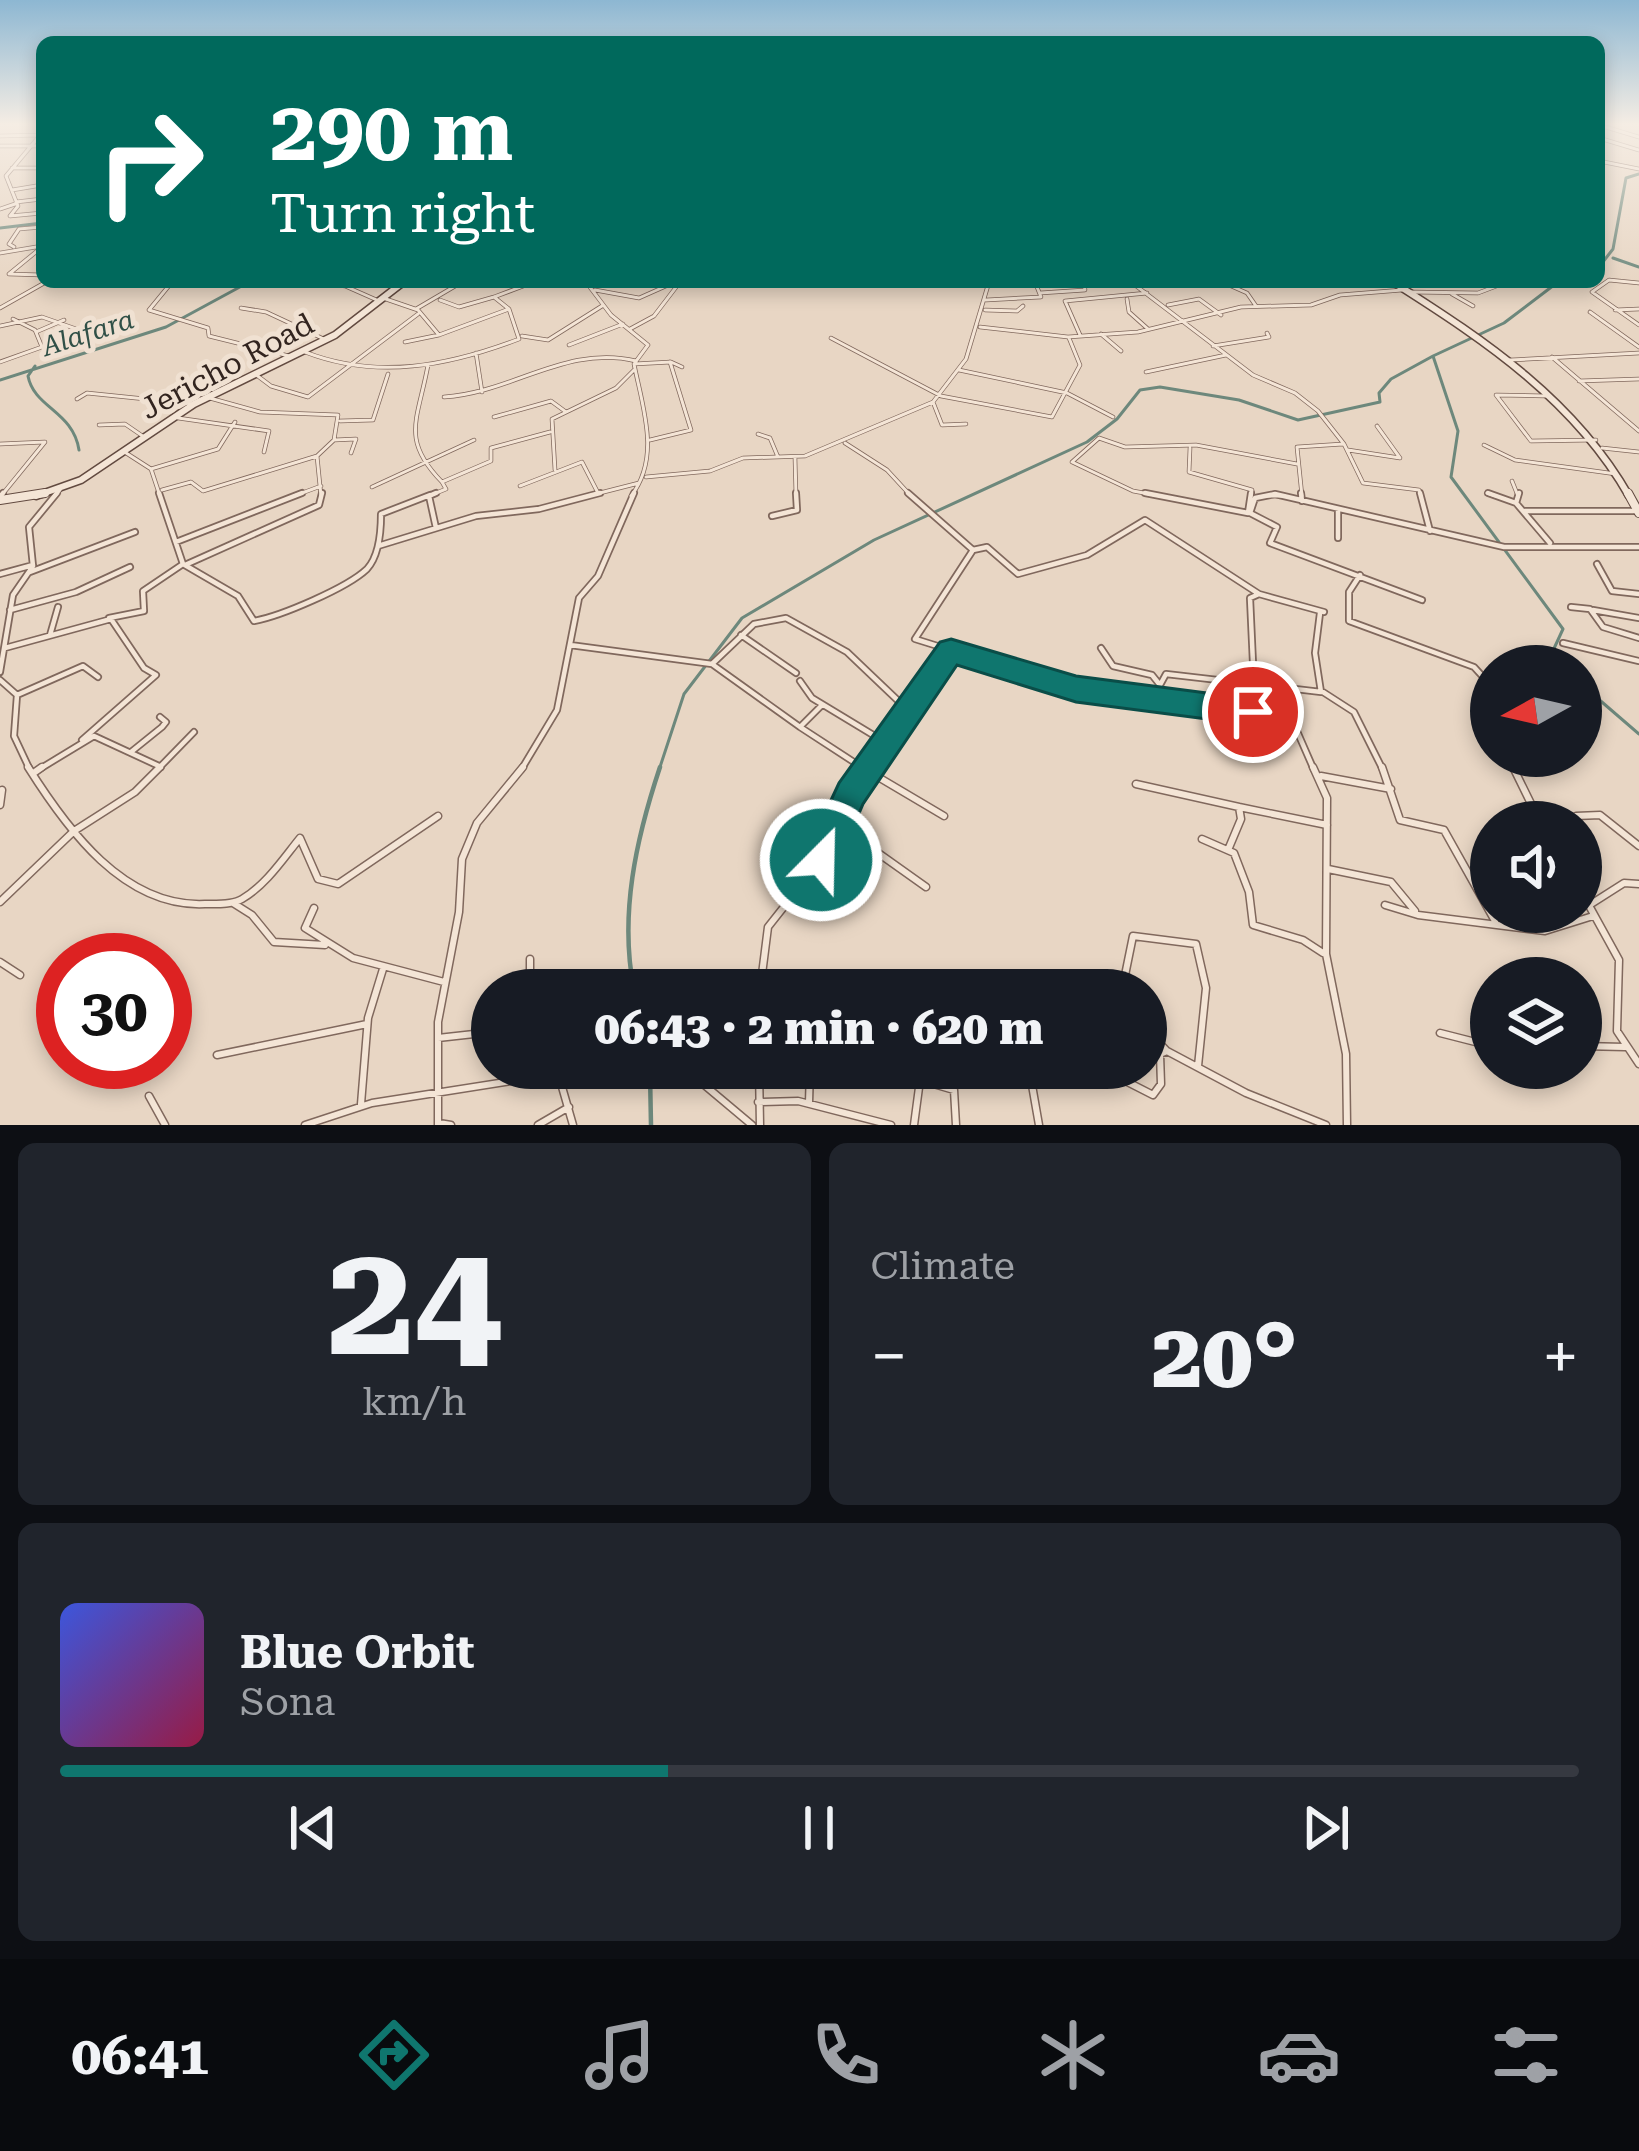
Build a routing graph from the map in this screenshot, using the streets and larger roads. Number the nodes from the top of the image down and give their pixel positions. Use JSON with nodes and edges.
{"nodes":[{"id":1,"x":10,"y":178,"type":"edge"},
{"id":2,"x":36,"y":186,"type":"edge"},
{"id":3,"x":12,"y":190,"type":"junction"},
{"id":4,"x":36,"y":200,"type":"edge"},
{"id":5,"x":15,"y":203,"type":"junction"},
{"id":6,"x":0,"y":209,"type":"edge"},
{"id":7,"x":36,"y":214,"type":"edge"},
{"id":8,"x":36,"y":228,"type":"edge"},
{"id":9,"x":14,"y":247,"type":"junction"},
{"id":10,"x":36,"y":247,"type":"edge"},
{"id":11,"x":36,"y":252,"type":"edge"},
{"id":12,"x":0,"y":253,"type":"edge"},
{"id":13,"x":36,"y":275,"type":"edge"},
{"id":14,"x":9,"y":276,"type":"junction"},
{"id":15,"x":0,"y":278,"type":"edge"},
{"id":16,"x":1605,"y":283,"type":"edge"},
{"id":17,"x":1639,"y":283,"type":"edge"},
{"id":18,"x":38,"y":288,"type":"edge"},
{"id":19,"x":165,"y":288,"type":"edge"},
{"id":20,"x":351,"y":288,"type":"edge"},
{"id":21,"x":395,"y":288,"type":"edge"},
{"id":22,"x":455,"y":288,"type":"edge"},
{"id":23,"x":518,"y":288,"type":"edge"},
{"id":24,"x":593,"y":288,"type":"edge"},
{"id":25,"x":664,"y":288,"type":"edge"},
{"id":26,"x":672,"y":288,"type":"edge"},
{"id":27,"x":988,"y":288,"type":"edge"},
{"id":28,"x":1038,"y":288,"type":"edge"},
{"id":29,"x":1084,"y":288,"type":"edge"},
{"id":30,"x":1142,"y":288,"type":"edge"},
{"id":31,"x":1235,"y":288,"type":"edge"},
{"id":32,"x":1400,"y":288,"type":"edge"},
{"id":33,"x":1439,"y":288,"type":"edge"},
{"id":34,"x":1480,"y":288,"type":"edge"},
{"id":35,"x":1492,"y":288,"type":"edge"},
{"id":36,"x":1598,"y":288,"type":"edge"},
{"id":37,"x":595,"y":290,"type":"junction"},
{"id":38,"x":1404,"y":291,"type":"junction"},
{"id":39,"x":1150,"y":292,"type":"junction"},
{"id":40,"x":1441,"y":292,"type":"junction"},
{"id":41,"x":1450,"y":292,"type":"junction"},
{"id":42,"x":1482,"y":292,"type":"junction"},
{"id":43,"x":1040,"y":293,"type":"junction"},
{"id":44,"x":494,"y":297,"type":"junction"},
{"id":45,"x":381,"y":299,"type":"junction"},
{"id":46,"x":1127,"y":299,"type":"junction"},
{"id":47,"x":440,"y":300,"type":"junction"},
{"id":48,"x":986,"y":300,"type":"junction"},
{"id":49,"x":1168,"y":304,"type":"junction"},
{"id":50,"x":602,"y":305,"type":"junction"},
{"id":51,"x":1023,"y":306,"type":"dead end"},
{"id":52,"x":1256,"y":306,"type":"junction"},
{"id":53,"x":1473,"y":306,"type":"dead end"},
{"id":54,"x":0,"y":308,"type":"edge"},
{"id":55,"x":241,"y":308,"type":"dead end"},
{"id":56,"x":8,"y":309,"type":"junction"},
{"id":57,"x":1639,"y":309,"type":"edge"},
{"id":58,"x":509,"y":310,"type":"junction"},
{"id":59,"x":985,"y":310,"type":"junction"},
{"id":60,"x":1615,"y":310,"type":"junction"},
{"id":61,"x":417,"y":311,"type":"junction"},
{"id":62,"x":1589,"y":312,"type":"dead end"},
{"id":63,"x":1221,"y":315,"type":"junction"},
{"id":64,"x":16,"y":318,"type":"junction"},
{"id":65,"x":64,"y":319,"type":"junction"},
{"id":66,"x":1188,"y":321,"type":"junction"},
{"id":67,"x":622,"y":324,"type":"junction"},
{"id":68,"x":1639,"y":325,"type":"edge"},
{"id":69,"x":0,"y":326,"type":"edge"},
{"id":70,"x":980,"y":327,"type":"junction"},
{"id":71,"x":630,"y":329,"type":"junction"},
{"id":72,"x":1148,"y":329,"type":"junction"},
{"id":73,"x":82,"y":331,"type":"dead end"},
{"id":74,"x":36,"y":332,"type":"junction"},
{"id":75,"x":1267,"y":333,"type":"dead end"},
{"id":76,"x":1101,"y":334,"type":"junction"},
{"id":77,"x":439,"y":335,"type":"junction"},
{"id":78,"x":1080,"y":335,"type":"junction"},
{"id":79,"x":521,"y":336,"type":"junction"},
{"id":80,"x":831,"y":338,"type":"dead end"},
{"id":81,"x":326,"y":340,"type":"junction"},
{"id":82,"x":405,"y":342,"type":"dead end"},
{"id":83,"x":569,"y":345,"type":"dead end"},
{"id":84,"x":1213,"y":346,"type":"junction"},
{"id":85,"x":1639,"y":350,"type":"edge"},
{"id":86,"x":305,"y":352,"type":"junction"},
{"id":87,"x":1120,"y":352,"type":"dead end"},
{"id":88,"x":476,"y":353,"type":"junction"},
{"id":89,"x":1226,"y":355,"type":"junction"},
{"id":90,"x":1551,"y":357,"type":"junction"},
{"id":91,"x":293,"y":358,"type":"junction"},
{"id":92,"x":1504,"y":361,"type":"junction"},
{"id":93,"x":0,"y":362,"type":"edge"},
{"id":94,"x":670,"y":362,"type":"junction"},
{"id":95,"x":428,"y":365,"type":"junction"},
{"id":96,"x":635,"y":365,"type":"junction"},
{"id":97,"x":682,"y":367,"type":"dead end"},
{"id":98,"x":343,"y":368,"type":"junction"},
{"id":99,"x":959,"y":370,"type":"junction"},
{"id":100,"x":1146,"y":372,"type":"dead end"},
{"id":101,"x":255,"y":374,"type":"junction"},
{"id":102,"x":388,"y":374,"type":"junction"},
{"id":103,"x":1639,"y":379,"type":"edge"},
{"id":104,"x":1578,"y":382,"type":"junction"},
{"id":105,"x":482,"y":392,"type":"junction"},
{"id":106,"x":1067,"y":393,"type":"junction"},
{"id":107,"x":941,"y":396,"type":"junction"},
{"id":108,"x":1546,"y":396,"type":"junction"},
{"id":109,"x":206,"y":397,"type":"junction"},
{"id":110,"x":444,"y":397,"type":"dead end"},
{"id":111,"x":77,"y":398,"type":"dead end"},
{"id":112,"x":933,"y":402,"type":"junction"},
{"id":113,"x":194,"y":404,"type":"junction"},
{"id":114,"x":566,"y":412,"type":"junction"},
{"id":115,"x":494,"y":416,"type":"dead end"},
{"id":116,"x":173,"y":417,"type":"junction"},
{"id":117,"x":1113,"y":417,"type":"dead end"},
{"id":118,"x":235,"y":422,"type":"junction"},
{"id":119,"x":340,"y":422,"type":"junction"},
{"id":120,"x":99,"y":424,"type":"dead end"},
{"id":121,"x":966,"y":424,"type":"dead end"},
{"id":122,"x":1377,"y":426,"type":"dead end"},
{"id":123,"x":1639,"y":431,"type":"edge"},
{"id":124,"x":550,"y":432,"type":"junction"},
{"id":125,"x":758,"y":434,"type":"dead end"},
{"id":126,"x":144,"y":437,"type":"junction"},
{"id":127,"x":334,"y":440,"type":"junction"},
{"id":128,"x":474,"y":440,"type":"dead end"},
{"id":129,"x":649,"y":440,"type":"junction"},
{"id":130,"x":1596,"y":440,"type":"junction"},
{"id":131,"x":845,"y":443,"type":"junction"},
{"id":132,"x":0,"y":444,"type":"edge"},
{"id":133,"x":1484,"y":445,"type":"dead end"},
{"id":134,"x":1346,"y":447,"type":"junction"},
{"id":135,"x":1190,"y":448,"type":"junction"},
{"id":136,"x":1602,"y":448,"type":"junction"},
{"id":137,"x":123,"y":451,"type":"junction"},
{"id":138,"x":264,"y":452,"type":"dead end"},
{"id":139,"x":1639,"y":452,"type":"edge"},
{"id":140,"x":351,"y":453,"type":"dead end"},
{"id":141,"x":317,"y":456,"type":"junction"},
{"id":142,"x":778,"y":457,"type":"junction"},
{"id":143,"x":795,"y":458,"type":"junction"},
{"id":144,"x":425,"y":460,"type":"junction"},
{"id":145,"x":1298,"y":464,"type":"junction"},
{"id":146,"x":152,"y":470,"type":"junction"},
{"id":147,"x":555,"y":470,"type":"junction"},
{"id":148,"x":1616,"y":474,"type":"junction"},
{"id":149,"x":644,"y":480,"type":"junction"},
{"id":150,"x":1512,"y":481,"type":"dead end"},
{"id":151,"x":442,"y":482,"type":"junction"},
{"id":152,"x":321,"y":486,"type":"junction"},
{"id":153,"x":520,"y":486,"type":"dead end"},
{"id":154,"x":372,"y":487,"type":"dead end"},
{"id":155,"x":60,"y":490,"type":"junction"},
{"id":156,"x":161,"y":490,"type":"junction"},
{"id":157,"x":1624,"y":490,"type":"junction"},
{"id":158,"x":597,"y":491,"type":"junction"},
{"id":159,"x":1487,"y":493,"type":"dead end"},
{"id":160,"x":1639,"y":493,"type":"edge"},
{"id":161,"x":430,"y":495,"type":"junction"},
{"id":162,"x":0,"y":498,"type":"edge"},
{"id":163,"x":1303,"y":501,"type":"junction"},
{"id":164,"x":1514,"y":504,"type":"junction"},
{"id":165,"x":1338,"y":511,"type":"junction"},
{"id":166,"x":1525,"y":511,"type":"junction"},
{"id":167,"x":1638,"y":512,"type":"edge"},
{"id":168,"x":772,"y":516,"type":"dead end"},
{"id":169,"x":436,"y":530,"type":"junction"},
{"id":170,"x":1430,"y":531,"type":"junction"},
{"id":171,"x":135,"y":532,"type":"dead end"},
{"id":172,"x":1338,"y":538,"type":"dead end"},
{"id":173,"x":176,"y":542,"type":"junction"},
{"id":174,"x":1552,"y":545,"type":"junction"},
{"id":175,"x":378,"y":546,"type":"junction"},
{"id":176,"x":1639,"y":547,"type":"edge"},
{"id":177,"x":974,"y":550,"type":"junction"},
{"id":178,"x":184,"y":564,"type":"junction"},
{"id":179,"x":1597,"y":564,"type":"dead end"},
{"id":180,"x":130,"y":567,"type":"dead end"},
{"id":181,"x":32,"y":569,"type":"junction"},
{"id":182,"x":0,"y":574,"type":"edge"},
{"id":183,"x":1360,"y":574,"type":"junction"},
{"id":184,"x":1639,"y":594,"type":"edge"},
{"id":185,"x":1259,"y":595,"type":"junction"},
{"id":186,"x":1422,"y":600,"type":"dead end"},
{"id":187,"x":58,"y":607,"type":"dead end"},
{"id":188,"x":1571,"y":607,"type":"dead end"},
{"id":189,"x":10,"y":610,"type":"junction"},
{"id":190,"x":1592,"y":610,"type":"junction"},
{"id":191,"x":109,"y":618,"type":"junction"},
{"id":192,"x":1639,"y":618,"type":"edge"},
{"id":193,"x":50,"y":635,"type":"junction"},
{"id":194,"x":741,"y":635,"type":"junction"},
{"id":195,"x":1639,"y":638,"type":"edge"},
{"id":196,"x":4,"y":643,"type":"edge"},
{"id":197,"x":1563,"y":643,"type":"dead end"},
{"id":198,"x":569,"y":645,"type":"junction"},
{"id":199,"x":1101,"y":648,"type":"dead end"},
{"id":200,"x":951,"y":651,"type":"junction"},
{"id":201,"x":1639,"y":662,"type":"edge"},
{"id":202,"x":712,"y":664,"type":"junction"},
{"id":203,"x":1470,"y":664,"type":"edge"},
{"id":204,"x":796,"y":673,"type":"dead end"},
{"id":205,"x":98,"y":677,"type":"dead end"},
{"id":206,"x":1,"y":682,"type":"edge"},
{"id":207,"x":800,"y":682,"type":"dead end"},
{"id":208,"x":1160,"y":686,"type":"junction"},
{"id":209,"x":1252,"y":688,"type":"junction"},
{"id":210,"x":1321,"y":692,"type":"junction"},
{"id":211,"x":17,"y":695,"type":"junction"},
{"id":212,"x":1176,"y":700,"type":"junction"},
{"id":213,"x":822,"y":705,"type":"junction"},
{"id":214,"x":910,"y":713,"type":"junction"},
{"id":215,"x":1268,"y":713,"type":"junction"},
{"id":216,"x":160,"y":717,"type":"dead end"},
{"id":217,"x":800,"y":727,"type":"junction"},
{"id":218,"x":194,"y":732,"type":"dead end"},
{"id":219,"x":82,"y":740,"type":"junction"},
{"id":220,"x":888,"y":744,"type":"junction"},
{"id":221,"x":130,"y":752,"type":"junction"},
{"id":222,"x":162,"y":767,"type":"junction"},
{"id":223,"x":868,"y":771,"type":"junction"},
{"id":224,"x":35,"y":772,"type":"junction"},
{"id":225,"x":1319,"y":776,"type":"junction"},
{"id":226,"x":1136,"y":784,"type":"dead end"},
{"id":227,"x":1391,"y":789,"type":"junction"},
{"id":228,"x":2,"y":790,"type":"edge"},
{"id":229,"x":0,"y":805,"type":"edge"},
{"id":230,"x":1239,"y":807,"type":"junction"},
{"id":231,"x":438,"y":816,"type":"dead end"},
{"id":232,"x":944,"y":816,"type":"dead end"},
{"id":233,"x":1602,"y":817,"type":"edge"},
{"id":234,"x":1328,"y":825,"type":"junction"},
{"id":235,"x":74,"y":831,"type":"junction"},
{"id":236,"x":828,"y":839,"type":"junction"},
{"id":237,"x":1202,"y":839,"type":"dead end"},
{"id":238,"x":1639,"y":846,"type":"edge"},
{"id":239,"x":1228,"y":850,"type":"junction"},
{"id":240,"x":1328,"y":869,"type":"junction"},
{"id":241,"x":1470,"y":873,"type":"edge"},
{"id":242,"x":1639,"y":884,"type":"edge"},
{"id":243,"x":926,"y":886,"type":"dead end"},
{"id":244,"x":1602,"y":897,"type":"edge"},
{"id":245,"x":0,"y":902,"type":"edge"},
{"id":246,"x":232,"y":903,"type":"junction"},
{"id":247,"x":1385,"y":905,"type":"dead end"},
{"id":248,"x":314,"y":908,"type":"dead end"},
{"id":249,"x":1418,"y":916,"type":"junction"},
{"id":250,"x":1470,"y":919,"type":"edge"},
{"id":251,"x":1602,"y":931,"type":"edge"},
{"id":252,"x":325,"y":945,"type":"junction"},
{"id":253,"x":1326,"y":954,"type":"junction"},
{"id":254,"x":530,"y":959,"type":"dead end"},
{"id":255,"x":0,"y":962,"type":"edge"},
{"id":256,"x":382,"y":969,"type":"junction"},
{"id":257,"x":530,"y":969,"type":"edge"},
{"id":258,"x":762,"y":969,"type":"edge"},
{"id":259,"x":1124,"y":969,"type":"edge"},
{"id":260,"x":20,"y":975,"type":"dead end"},
{"id":261,"x":444,"y":982,"type":"junction"},
{"id":262,"x":367,"y":1024,"type":"junction"},
{"id":263,"x":1440,"y":1033,"type":"dead end"},
{"id":264,"x":471,"y":1034,"type":"edge"},
{"id":265,"x":438,"y":1038,"type":"junction"},
{"id":266,"x":1470,"y":1041,"type":"edge"},
{"id":267,"x":1602,"y":1046,"type":"edge"},
{"id":268,"x":1625,"y":1047,"type":"junction"},
{"id":269,"x":1167,"y":1051,"type":"edge"},
{"id":270,"x":217,"y":1055,"type":"dead end"},
{"id":271,"x":1639,"y":1064,"type":"edge"},
{"id":272,"x":1198,"y":1066,"type":"junction"},
{"id":273,"x":490,"y":1089,"type":"edge"},
{"id":274,"x":566,"y":1089,"type":"edge"},
{"id":275,"x":710,"y":1089,"type":"edge"},
{"id":276,"x":758,"y":1089,"type":"edge"},
{"id":277,"x":809,"y":1089,"type":"edge"},
{"id":278,"x":919,"y":1089,"type":"edge"},
{"id":279,"x":952,"y":1089,"type":"edge"},
{"id":280,"x":1033,"y":1089,"type":"edge"},
{"id":281,"x":149,"y":1096,"type":"dead end"},
{"id":282,"x":441,"y":1096,"type":"junction"},
{"id":283,"x":758,"y":1102,"type":"junction"},
{"id":284,"x":809,"y":1103,"type":"junction"},
{"id":285,"x":361,"y":1107,"type":"junction"},
{"id":286,"x":569,"y":1107,"type":"junction"},
{"id":287,"x":438,"y":1124,"type":"edge"},
{"id":288,"x":165,"y":1125,"type":"edge"},
{"id":289,"x":305,"y":1125,"type":"edge"},
{"id":290,"x":451,"y":1125,"type":"edge"},
{"id":291,"x":538,"y":1125,"type":"edge"},
{"id":292,"x":573,"y":1125,"type":"edge"},
{"id":293,"x":756,"y":1125,"type":"edge"},
{"id":294,"x":891,"y":1125,"type":"edge"},
{"id":295,"x":914,"y":1125,"type":"edge"},
{"id":296,"x":956,"y":1125,"type":"edge"},
{"id":297,"x":1040,"y":1125,"type":"edge"},
{"id":298,"x":1326,"y":1125,"type":"edge"},
{"id":299,"x":1347,"y":1125,"type":"edge"}],
"edges":[{"from":1,"to":3,"type":"street"},
{"from":2,"to":3,"type":"street"},
{"from":3,"to":5,"type":"street"},
{"from":4,"to":5,"type":"street"},
{"from":5,"to":6,"type":"street"},
{"from":5,"to":7,"type":"street"},
{"from":8,"to":9,"type":"street"},
{"from":9,"to":10,"type":"street"},
{"from":9,"to":12,"type":"street"},
{"from":11,"to":14,"type":"street"},
{"from":13,"to":14,"type":"street"},
{"from":14,"to":15,"type":"street"},
{"from":16,"to":17,"type":"street"},
{"from":18,"to":56,"type":"street"},
{"from":19,"to":91,"type":"street"},
{"from":20,"to":45,"type":"street"},
{"from":21,"to":45,"type":"street","name":"Jericho Road"},
{"from":22,"to":47,"type":"street"},
{"from":23,"to":44,"type":"street"},
{"from":24,"to":37,"type":"street"},
{"from":25,"to":37,"type":"street"},
{"from":26,"to":71,"type":"street"},
{"from":27,"to":48,"type":"street"},
{"from":28,"to":43,"type":"street"},
{"from":29,"to":43,"type":"street"},
{"from":30,"to":39,"type":"street"},
{"from":31,"to":52,"type":"street"},
{"from":32,"to":38,"type":"street"},
{"from":33,"to":40,"type":"street"},
{"from":34,"to":42,"type":"street"},
{"from":35,"to":42,"type":"street"},
{"from":36,"to":60,"type":"street"},
{"from":37,"to":50,"type":"street"},
{"from":38,"to":40,"type":"street"},
{"from":38,"to":52,"type":"street"},
{"from":38,"to":92,"type":"street"},
{"from":39,"to":46,"type":"street"},
{"from":39,"to":49,"type":"street"},
{"from":40,"to":41,"type":"street"},
{"from":41,"to":42,"type":"street"},
{"from":41,"to":53,"type":"street"},
{"from":43,"to":48,"type":"street"},
{"from":44,"to":47,"type":"street"},
{"from":44,"to":58,"type":"street"},
{"from":45,"to":61,"type":"street"},
{"from":45,"to":81,"type":"street","name":"Jericho Road"},
{"from":46,"to":72,"type":"street"},
{"from":46,"to":78,"type":"street"},
{"from":47,"to":61,"type":"street"},
{"from":48,"to":59,"type":"street"},
{"from":49,"to":63,"type":"street"},
{"from":49,"to":66,"type":"street"},
{"from":50,"to":67,"type":"street"},
{"from":50,"to":79,"type":"street"},
{"from":51,"to":59,"type":"street"},
{"from":52,"to":63,"type":"street"},
{"from":54,"to":56,"type":"street"},
{"from":55,"to":81,"type":"street"},
{"from":56,"to":64,"type":"street"},
{"from":57,"to":60,"type":"street"},
{"from":58,"to":77,"type":"street"},
{"from":58,"to":79,"type":"street"},
{"from":59,"to":70,"type":"street"},
{"from":60,"to":68,"type":"street"},
{"from":61,"to":77,"type":"street"},
{"from":61,"to":98,"type":"street"},
{"from":62,"to":85,"type":"street"},
{"from":63,"to":66,"type":"street"},
{"from":64,"to":65,"type":"street"},
{"from":64,"to":69,"type":"street"},
{"from":64,"to":74,"type":"street"},
{"from":65,"to":73,"type":"street"},
{"from":65,"to":74,"type":"street"},
{"from":66,"to":72,"type":"street"},
{"from":66,"to":84,"type":"street"},
{"from":67,"to":71,"type":"street"},
{"from":67,"to":83,"type":"street"},
{"from":70,"to":78,"type":"street"},
{"from":70,"to":99,"type":"street"},
{"from":71,"to":96,"type":"street"},
{"from":72,"to":76,"type":"street"},
{"from":74,"to":93,"type":"street"},
{"from":75,"to":84,"type":"street"},
{"from":76,"to":78,"type":"street"},
{"from":76,"to":87,"type":"street"},
{"from":77,"to":82,"type":"street"},
{"from":78,"to":106,"type":"street"},
{"from":79,"to":88,"type":"street"},
{"from":80,"to":107,"type":"street"},
{"from":81,"to":86,"type":"street","name":"Jericho Road"},
{"from":84,"to":89,"type":"street"},
{"from":85,"to":90,"type":"street"},
{"from":86,"to":91,"type":"street","name":"Jericho Road"},
{"from":86,"to":98,"type":"street"},
{"from":88,"to":95,"type":"street"},
{"from":88,"to":105,"type":"street"},
{"from":89,"to":100,"type":"street"},
{"from":89,"to":134,"type":"street"},
{"from":90,"to":92,"type":"street"},
{"from":90,"to":104,"type":"street"},
{"from":91,"to":101,"type":"street","name":"Jericho Road"},
{"from":92,"to":108,"type":"street"},
{"from":94,"to":96,"type":"street"},
{"from":94,"to":97,"type":"street"},
{"from":94,"to":129,"type":"street"},
{"from":95,"to":102,"type":"street"},
{"from":95,"to":144,"type":"street"},
{"from":96,"to":105,"type":"street"},
{"from":96,"to":114,"type":"street"},
{"from":96,"to":129,"type":"street"},
{"from":98,"to":101,"type":"street"},
{"from":98,"to":102,"type":"street"},
{"from":99,"to":106,"type":"street"},
{"from":99,"to":107,"type":"street"},
{"from":101,"to":109,"type":"street","name":"Jericho Road"},
{"from":102,"to":119,"type":"street"},
{"from":103,"to":104,"type":"street"},
{"from":104,"to":123,"type":"street"},
{"from":105,"to":110,"type":"street"},
{"from":106,"to":107,"type":"street"},
{"from":106,"to":117,"type":"street"},
{"from":107,"to":112,"type":"street"},
{"from":108,"to":130,"type":"street"},
{"from":108,"to":130,"type":"street"},
{"from":109,"to":113,"type":"street","name":"Jericho Road"},
{"from":109,"to":119,"type":"street"},
{"from":111,"to":113,"type":"street"},
{"from":112,"to":121,"type":"street"},
{"from":112,"to":131,"type":"street"},
{"from":113,"to":116,"type":"street","name":"Jericho Road"},
{"from":114,"to":115,"type":"street"},
{"from":114,"to":124,"type":"street"},
{"from":116,"to":118,"type":"street"},
{"from":116,"to":126,"type":"street","name":"Jericho Road"},
{"from":118,"to":138,"type":"street"},
{"from":118,"to":146,"type":"street"},
{"from":119,"to":127,"type":"street"},
{"from":120,"to":126,"type":"street"},
{"from":122,"to":134,"type":"street"},
{"from":124,"to":147,"type":"street"},
{"from":124,"to":151,"type":"street"},
{"from":125,"to":142,"type":"street"},
{"from":126,"to":137,"type":"street","name":"Jericho Road"},
{"from":127,"to":140,"type":"street"},
{"from":127,"to":141,"type":"street"},
{"from":128,"to":144,"type":"street"},
{"from":129,"to":149,"type":"street"},
{"from":130,"to":136,"type":"street"},
{"from":131,"to":143,"type":"street"},
{"from":131,"to":177,"type":"street"},
{"from":132,"to":162,"type":"street"},
{"from":133,"to":148,"type":"street"},
{"from":134,"to":145,"type":"street"},
{"from":134,"to":170,"type":"street"},
{"from":135,"to":135,"type":"street"},
{"from":135,"to":145,"type":"street"},
{"from":136,"to":139,"type":"street"},
{"from":136,"to":148,"type":"street"},
{"from":137,"to":146,"type":"street"},
{"from":137,"to":155,"type":"street","name":"Jericho Road"},
{"from":141,"to":152,"type":"street"},
{"from":141,"to":156,"type":"street"},
{"from":142,"to":143,"type":"street"},
{"from":142,"to":149,"type":"street"},
{"from":143,"to":168,"type":"street"},
{"from":144,"to":151,"type":"street"},
{"from":144,"to":154,"type":"street"},
{"from":145,"to":163,"type":"street"},
{"from":146,"to":156,"type":"street"},
{"from":147,"to":153,"type":"street"},
{"from":147,"to":158,"type":"street"},
{"from":148,"to":157,"type":"street"},
{"from":149,"to":158,"type":"street"},
{"from":149,"to":198,"type":"street"},
{"from":150,"to":164,"type":"street"},
{"from":151,"to":161,"type":"street"},
{"from":152,"to":173,"type":"street"},
{"from":152,"to":178,"type":"street"},
{"from":155,"to":162,"type":"street","name":"Jericho Road"},
{"from":155,"to":181,"type":"street"},
{"from":156,"to":173,"type":"street"},
{"from":157,"to":160,"type":"street"},
{"from":157,"to":167,"type":"street"},
{"from":158,"to":169,"type":"street"},
{"from":159,"to":164,"type":"street"},
{"from":161,"to":169,"type":"street"},
{"from":161,"to":175,"type":"street"},
{"from":163,"to":165,"type":"street"},
{"from":163,"to":183,"type":"street"},
{"from":164,"to":166,"type":"street"},
{"from":165,"to":170,"type":"street"},
{"from":165,"to":172,"type":"street"},
{"from":166,"to":167,"type":"street"},
{"from":166,"to":174,"type":"street"},
{"from":169,"to":175,"type":"street"},
{"from":170,"to":174,"type":"street"},
{"from":171,"to":181,"type":"street"},
{"from":173,"to":178,"type":"street"},
{"from":174,"to":176,"type":"street"},
{"from":175,"to":178,"type":"street"},
{"from":177,"to":185,"type":"street"},
{"from":177,"to":200,"type":"street"},
{"from":178,"to":191,"type":"street"},
{"from":179,"to":184,"type":"street"},
{"from":180,"to":189,"type":"street"},
{"from":181,"to":182,"type":"street"},
{"from":181,"to":189,"type":"street"},
{"from":183,"to":186,"type":"street"},
{"from":183,"to":203,"type":"street"},
{"from":185,"to":209,"type":"street"},
{"from":185,"to":210,"type":"street"},
{"from":187,"to":193,"type":"street"},
{"from":188,"to":190,"type":"street"},
{"from":189,"to":196,"type":"street"},
{"from":190,"to":192,"type":"street"},
{"from":190,"to":195,"type":"street"},
{"from":191,"to":193,"type":"street"},
{"from":191,"to":219,"type":"street"},
{"from":193,"to":196,"type":"street"},
{"from":194,"to":202,"type":"street"},
{"from":194,"to":204,"type":"street"},
{"from":194,"to":214,"type":"street"},
{"from":196,"to":206,"type":"street"},
{"from":197,"to":201,"type":"street"},
{"from":198,"to":202,"type":"street"},
{"from":198,"to":261,"type":"street"},
{"from":199,"to":208,"type":"street"},
{"from":200,"to":212,"type":"street"},
{"from":200,"to":214,"type":"street"},
{"from":202,"to":217,"type":"street"},
{"from":205,"to":211,"type":"street"},
{"from":206,"to":211,"type":"street"},
{"from":207,"to":213,"type":"street"},
{"from":208,"to":209,"type":"street"},
{"from":208,"to":212,"type":"street"},
{"from":209,"to":210,"type":"street"},
{"from":209,"to":215,"type":"street"},
{"from":210,"to":227,"type":"street"},
{"from":211,"to":224,"type":"street"},
{"from":212,"to":215,"type":"street"},
{"from":213,"to":217,"type":"street"},
{"from":213,"to":220,"type":"street"},
{"from":214,"to":220,"type":"street"},
{"from":215,"to":225,"type":"street"},
{"from":216,"to":221,"type":"street"},
{"from":217,"to":223,"type":"street"},
{"from":218,"to":222,"type":"street"},
{"from":219,"to":221,"type":"street"},
{"from":219,"to":224,"type":"street"},
{"from":220,"to":223,"type":"street"},
{"from":221,"to":222,"type":"street"},
{"from":222,"to":235,"type":"street"},
{"from":223,"to":232,"type":"street"},
{"from":223,"to":236,"type":"street"},
{"from":224,"to":235,"type":"street"},
{"from":225,"to":227,"type":"street"},
{"from":225,"to":234,"type":"street"},
{"from":226,"to":230,"type":"street"},
{"from":227,"to":241,"type":"street"},
{"from":228,"to":229,"type":"street"},
{"from":230,"to":234,"type":"street"},
{"from":230,"to":239,"type":"street"},
{"from":231,"to":246,"type":"street"},
{"from":233,"to":238,"type":"street"},
{"from":234,"to":240,"type":"street"},
{"from":235,"to":245,"type":"street"},
{"from":235,"to":246,"type":"street"},
{"from":236,"to":243,"type":"street"},
{"from":236,"to":258,"type":"street"},
{"from":237,"to":239,"type":"street"},
{"from":239,"to":253,"type":"street"},
{"from":240,"to":249,"type":"street"},
{"from":240,"to":253,"type":"street"},
{"from":242,"to":244,"type":"street"},
{"from":246,"to":252,"type":"street"},
{"from":247,"to":249,"type":"street"},
{"from":248,"to":252,"type":"street"},
{"from":249,"to":250,"type":"street"},
{"from":251,"to":268,"type":"street"},
{"from":252,"to":256,"type":"street"},
{"from":253,"to":299,"type":"street"},
{"from":254,"to":257,"type":"street"},
{"from":255,"to":260,"type":"street"},
{"from":256,"to":261,"type":"street"},
{"from":256,"to":262,"type":"street"},
{"from":259,"to":272,"type":"street"},
{"from":261,"to":265,"type":"street"},
{"from":262,"to":270,"type":"street"},
{"from":262,"to":285,"type":"street"},
{"from":263,"to":266,"type":"street"},
{"from":264,"to":265,"type":"street"},
{"from":265,"to":282,"type":"street"},
{"from":267,"to":268,"type":"street"},
{"from":268,"to":271,"type":"street"},
{"from":269,"to":272,"type":"street"},
{"from":272,"to":298,"type":"street"},
{"from":273,"to":282,"type":"street"},
{"from":274,"to":286,"type":"street"},
{"from":275,"to":293,"type":"street"},
{"from":276,"to":283,"type":"street"},
{"from":277,"to":284,"type":"street"},
{"from":278,"to":295,"type":"street"},
{"from":279,"to":296,"type":"street"},
{"from":280,"to":297,"type":"street"},
{"from":281,"to":288,"type":"street"},
{"from":282,"to":285,"type":"street"},
{"from":282,"to":287,"type":"street"},
{"from":283,"to":284,"type":"street"},
{"from":283,"to":293,"type":"street"},
{"from":284,"to":294,"type":"street"},
{"from":285,"to":289,"type":"street"},
{"from":286,"to":291,"type":"street"},
{"from":286,"to":292,"type":"street"},
{"from":287,"to":290,"type":"street"}]}
